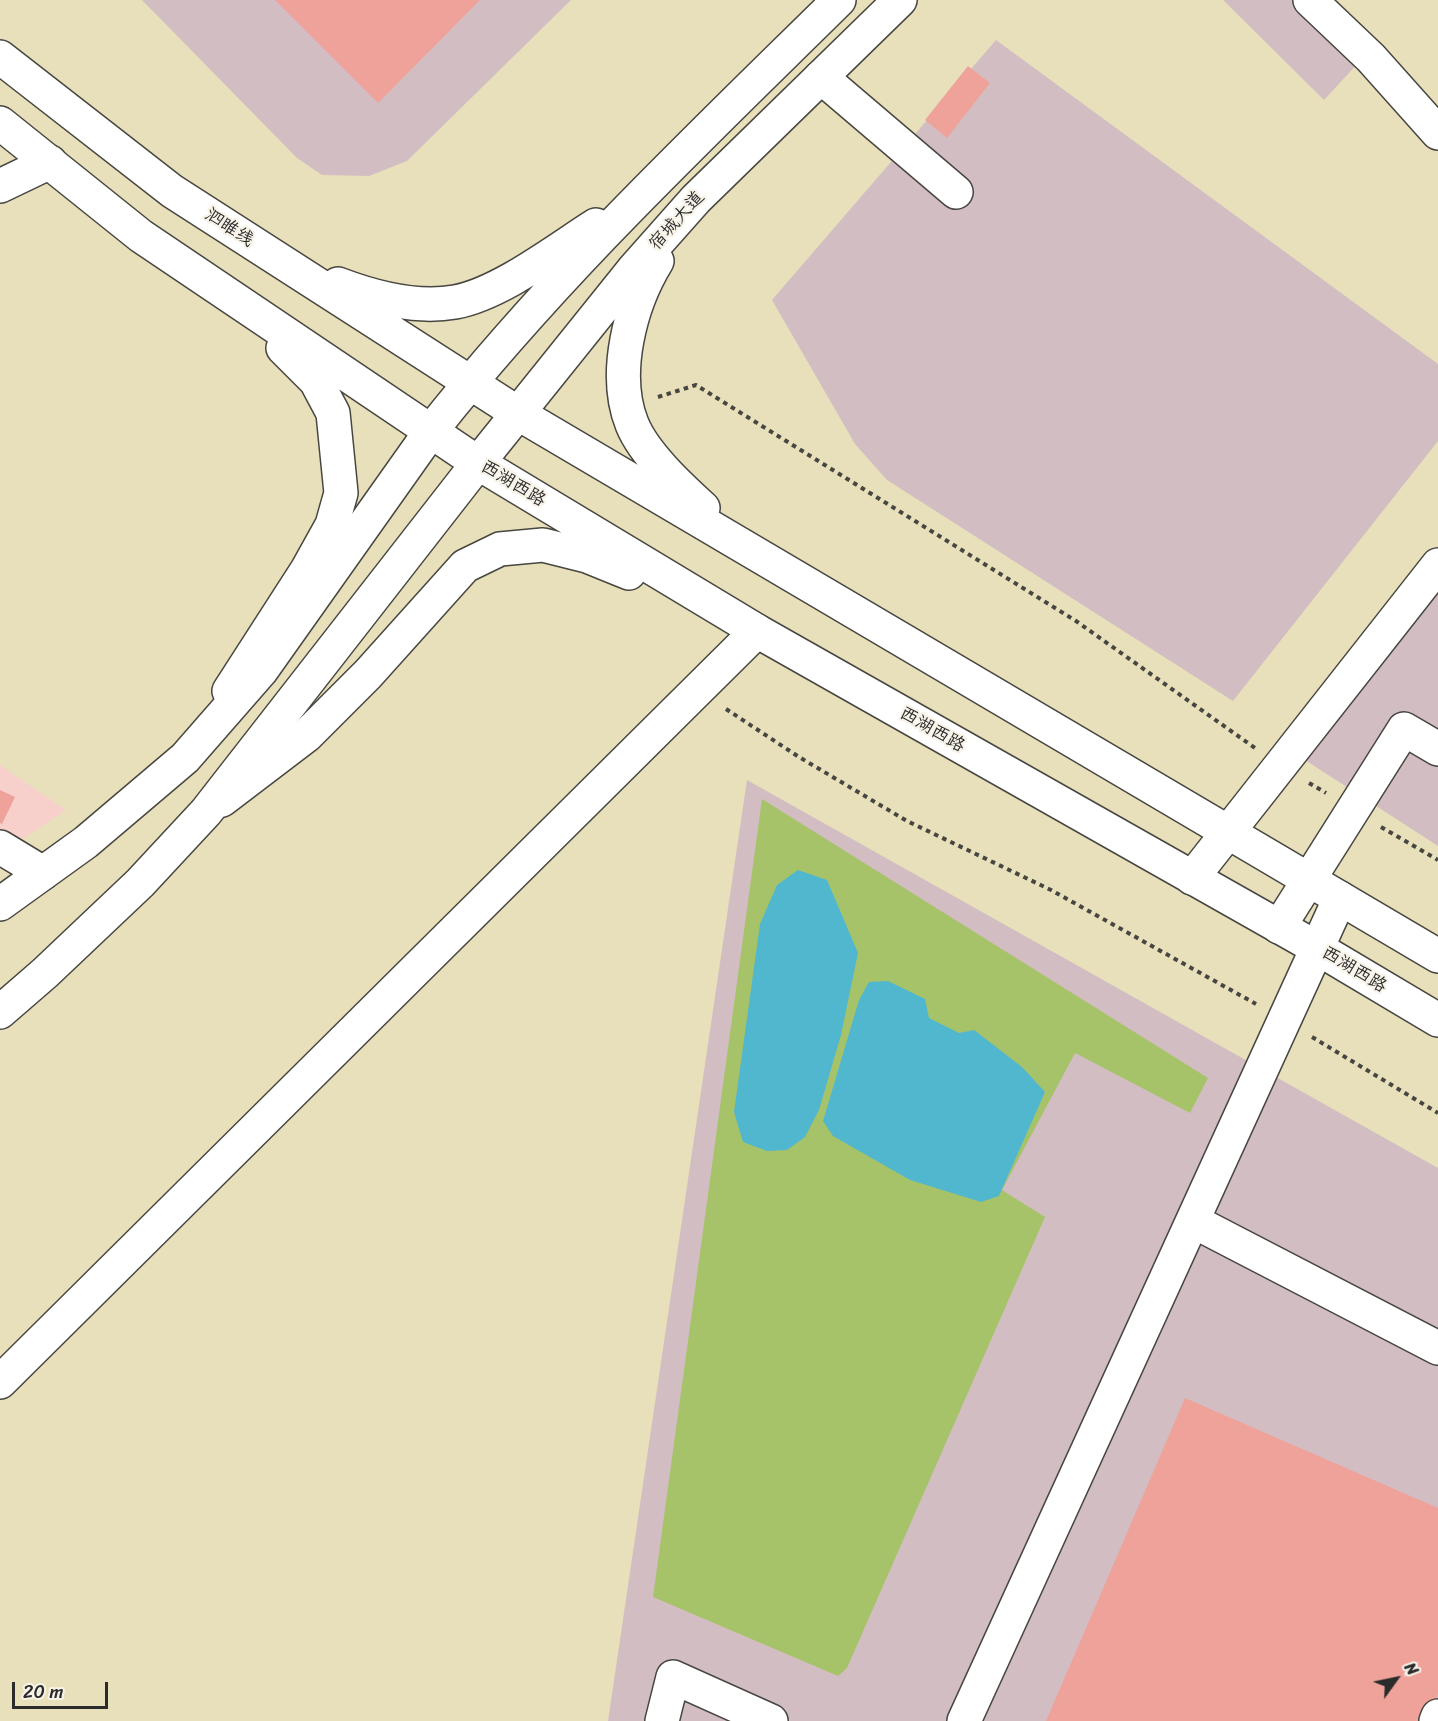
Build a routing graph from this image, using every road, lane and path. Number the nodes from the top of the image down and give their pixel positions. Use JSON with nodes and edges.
{"nodes":[{"id":1,"x":839,"y":0,"type":"edge"},
{"id":2,"x":900,"y":0,"type":"edge"},
{"id":3,"x":1310,"y":0,"type":"edge"},
{"id":4,"x":0,"y":57,"type":"edge"},
{"id":5,"x":821,"y":77,"type":"junction"},
{"id":6,"x":0,"y":123,"type":"edge"},
{"id":7,"x":1438,"y":133,"type":"edge"},
{"id":8,"x":50,"y":162,"type":"junction"},
{"id":9,"x":669,"y":168,"type":"junction"},
{"id":10,"x":0,"y":186,"type":"edge"},
{"id":11,"x":956,"y":192,"type":"dead end"},
{"id":12,"x":696,"y":199,"type":"junction"},
{"id":13,"x":283,"y":263,"type":"junction"},
{"id":14,"x":231,"y":296,"type":"junction"},
{"id":15,"x":469,"y":382,"type":"junction"},
{"id":16,"x":629,"y":406,"type":"junction"},
{"id":17,"x":519,"y":414,"type":"junction"},
{"id":18,"x":431,"y":431,"type":"junction"},
{"id":19,"x":478,"y":463,"type":"junction"},
{"id":20,"x":749,"y":549,"type":"junction"},
{"id":21,"x":1438,"y":565,"type":"edge"},
{"id":22,"x":714,"y":606,"type":"junction"},
{"id":23,"x":757,"y":631,"type":"junction"},
{"id":24,"x":698,"y":691,"type":"junction"},
{"id":25,"x":1438,"y":749,"type":"edge"},
{"id":26,"x":185,"y":758,"type":"junction"},
{"id":27,"x":1280,"y":766,"type":"junction"},
{"id":28,"x":1353,"y":810,"type":"junction"},
{"id":29,"x":206,"y":812,"type":"junction"},
{"id":30,"x":1228,"y":831,"type":"junction"},
{"id":31,"x":0,"y":847,"type":"edge"},
{"id":32,"x":1438,"y":861,"type":"edge"},
{"id":33,"x":43,"y":873,"type":"junction"},
{"id":34,"x":1192,"y":878,"type":"junction"},
{"id":35,"x":1309,"y":879,"type":"junction"},
{"id":36,"x":1340,"y":898,"type":"junction"},
{"id":37,"x":0,"y":904,"type":"edge"},
{"id":38,"x":1279,"y":927,"type":"junction"},
{"id":39,"x":1317,"y":948,"type":"junction"},
{"id":40,"x":1438,"y":956,"type":"edge"},
{"id":41,"x":0,"y":1012,"type":"edge"},
{"id":42,"x":1284,"y":1020,"type":"junction"},
{"id":43,"x":1438,"y":1020,"type":"edge"},
{"id":44,"x":1438,"y":1113,"type":"edge"},
{"id":45,"x":1193,"y":1221,"type":"junction"},
{"id":46,"x":1438,"y":1348,"type":"edge"},
{"id":47,"x":0,"y":1382,"type":"edge"},
{"id":48,"x":1438,"y":1716,"type":"edge"},
{"id":49,"x":662,"y":1721,"type":"edge"},
{"id":50,"x":771,"y":1721,"type":"edge"},
{"id":51,"x":964,"y":1721,"type":"edge"},
{"id":52,"x":1436,"y":1721,"type":"edge"}],
"edges":[{"from":1,"to":9,"type":"main road"},
{"from":2,"to":5,"type":"main road","name":"宿城大道"},
{"from":3,"to":7,"type":"main road"},
{"from":4,"to":13,"type":"main road","name":"泗睢线"},
{"from":5,"to":11,"type":"main road"},
{"from":5,"to":12,"type":"main road","name":"宿城大道"},
{"from":6,"to":8,"type":"main road"},
{"from":8,"to":10,"type":"main road"},
{"from":8,"to":14,"type":"main road"},
{"from":9,"to":13,"type":"main road"},
{"from":9,"to":15,"type":"main road"},
{"from":12,"to":16,"type":"main road"},
{"from":12,"to":17,"type":"main road","name":"宿城大道"},
{"from":13,"to":15,"type":"main road","name":"泗睢线"},
{"from":14,"to":18,"type":"main road"},
{"from":14,"to":26,"type":"main road"},
{"from":15,"to":17,"type":"main road"},
{"from":15,"to":18,"type":"main road"},
{"from":16,"to":20,"type":"main road"},
{"from":16,"to":27,"type":"path"},
{"from":17,"to":19,"type":"main road","name":"宿城大道"},
{"from":17,"to":20,"type":"main road"},
{"from":18,"to":19,"type":"main road","name":"西湖西路"},
{"from":18,"to":26,"type":"main road"},
{"from":19,"to":22,"type":"main road","name":"西湖西路"},
{"from":19,"to":29,"type":"main road","name":"宿城大道"},
{"from":20,"to":30,"type":"main road"},
{"from":21,"to":27,"type":"main road"},
{"from":22,"to":23,"type":"main road","name":"西湖西路"},
{"from":22,"to":29,"type":"main road"},
{"from":23,"to":24,"type":"main road"},
{"from":23,"to":34,"type":"main road","name":"西湖西路"},
{"from":24,"to":42,"type":"path"},
{"from":24,"to":47,"type":"main road"},
{"from":25,"to":28,"type":"main road"},
{"from":26,"to":33,"type":"main road"},
{"from":27,"to":28,"type":"path"},
{"from":27,"to":30,"type":"main road"},
{"from":28,"to":32,"type":"path"},
{"from":28,"to":35,"type":"main road"},
{"from":29,"to":41,"type":"main road"},
{"from":30,"to":34,"type":"main road"},
{"from":30,"to":35,"type":"main road"},
{"from":31,"to":33,"type":"main road"},
{"from":33,"to":37,"type":"main road"},
{"from":34,"to":38,"type":"main road","name":"西湖西路"},
{"from":35,"to":36,"type":"main road"},
{"from":35,"to":38,"type":"main road"},
{"from":36,"to":39,"type":"main road"},
{"from":36,"to":40,"type":"main road"},
{"from":38,"to":39,"type":"main road","name":"西湖西路"},
{"from":39,"to":42,"type":"main road"},
{"from":39,"to":43,"type":"main road","name":"西湖西路"},
{"from":42,"to":44,"type":"path"},
{"from":42,"to":45,"type":"main road"},
{"from":45,"to":46,"type":"main road"},
{"from":45,"to":51,"type":"main road"},
{"from":48,"to":52,"type":"main road"},
{"from":49,"to":50,"type":"main road"}]}
